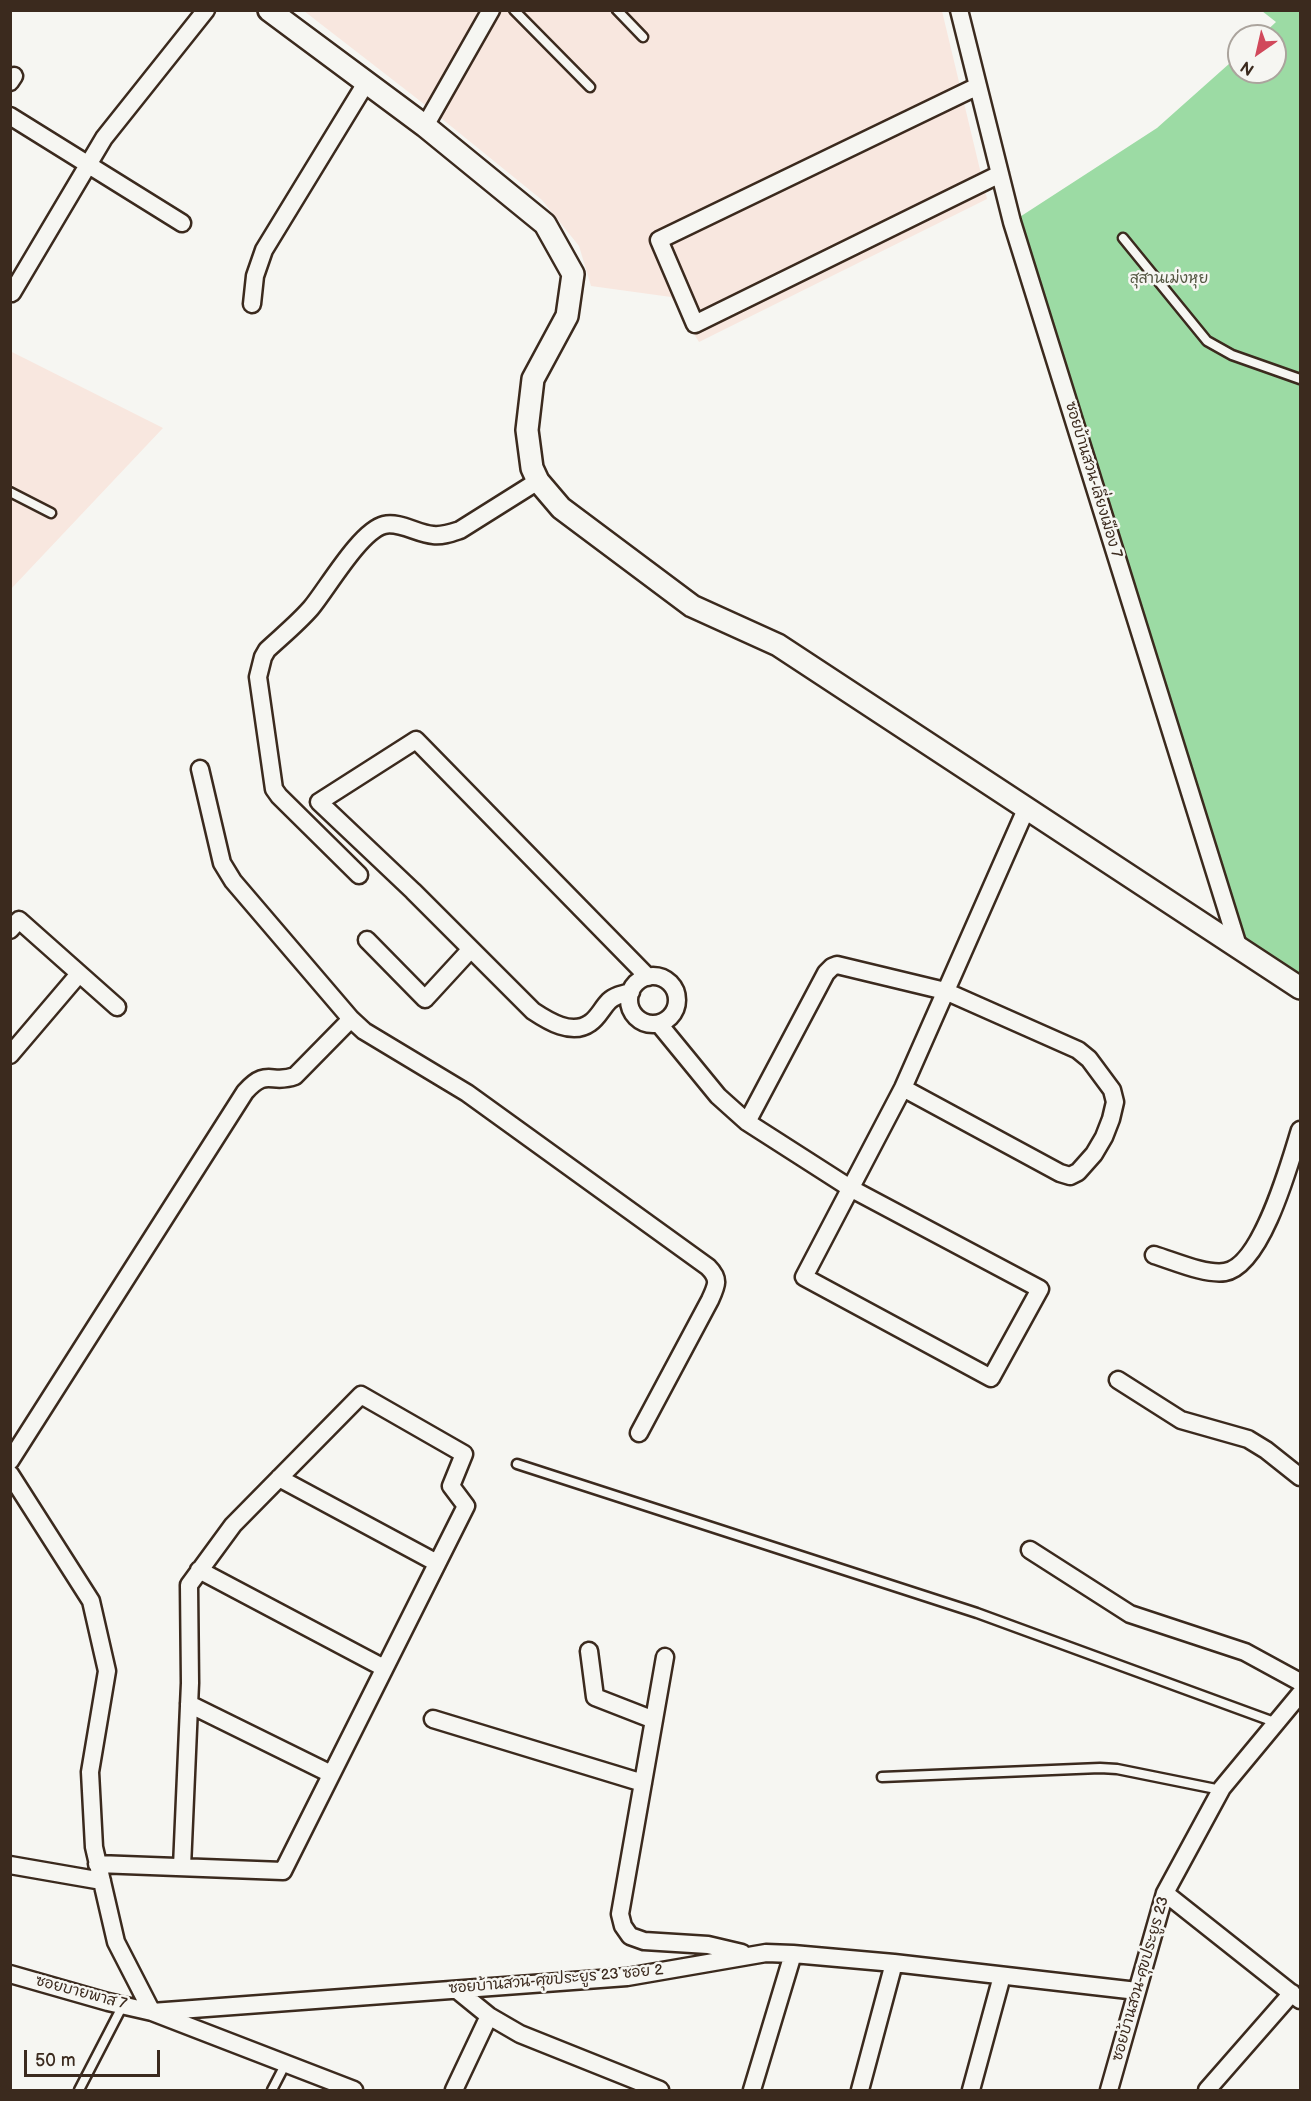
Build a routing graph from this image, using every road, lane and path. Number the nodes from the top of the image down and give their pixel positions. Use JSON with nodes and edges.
{"nodes":[{"id":1,"x":206,"y":10,"type":"edge"},
{"id":2,"x":269,"y":10,"type":"edge"},
{"id":3,"x":491,"y":10,"type":"edge"},
{"id":4,"x":514,"y":10,"type":"edge"},
{"id":5,"x":617,"y":10,"type":"edge"},
{"id":6,"x":959,"y":10,"type":"edge"},
{"id":7,"x":643,"y":37,"type":"dead end"},
{"id":8,"x":366,"y":82,"type":"junction"},
{"id":9,"x":978,"y":86,"type":"junction"},
{"id":10,"x":590,"y":87,"type":"dead end"},
{"id":11,"x":10,"y":116,"type":"edge"},
{"id":12,"x":425,"y":126,"type":"junction"},
{"id":13,"x":87,"y":163,"type":"junction"},
{"id":14,"x":1000,"y":174,"type":"junction"},
{"id":15,"x":183,"y":224,"type":"dead end"},
{"id":16,"x":1123,"y":238,"type":"dead end"},
{"id":17,"x":12,"y":293,"type":"dead end"},
{"id":18,"x":252,"y":304,"type":"dead end"},
{"id":19,"x":1300,"y":378,"type":"edge"},
{"id":20,"x":538,"y":481,"type":"junction"},
{"id":21,"x":10,"y":492,"type":"edge"},
{"id":22,"x":51,"y":513,"type":"dead end"},
{"id":23,"x":200,"y":770,"type":"dead end"},
{"id":24,"x":1026,"y":807,"type":"junction"},
{"id":25,"x":359,"y":875,"type":"dead end"},
{"id":26,"x":10,"y":930,"type":"edge"},
{"id":27,"x":367,"y":940,"type":"dead end"},
{"id":28,"x":1238,"y":946,"type":"junction"},
{"id":29,"x":471,"y":949,"type":"junction"},
{"id":30,"x":79,"y":974,"type":"junction"},
{"id":31,"x":648,"y":977,"type":"junction"},
{"id":32,"x":1300,"y":988,"type":"edge"},
{"id":33,"x":945,"y":991,"type":"junction"},
{"id":34,"x":631,"y":992,"type":"junction"},
{"id":35,"x":117,"y":1007,"type":"dead end"},
{"id":36,"x":351,"y":1019,"type":"junction"},
{"id":37,"x":659,"y":1024,"type":"junction"},
{"id":38,"x":10,"y":1054,"type":"edge"},
{"id":39,"x":903,"y":1088,"type":"junction"},
{"id":40,"x":747,"y":1122,"type":"junction"},
{"id":41,"x":1300,"y":1130,"type":"edge"},
{"id":42,"x":850,"y":1188,"type":"junction"},
{"id":43,"x":1154,"y":1255,"type":"dead end"},
{"id":44,"x":1118,"y":1380,"type":"dead end"},
{"id":45,"x":639,"y":1433,"type":"dead end"},
{"id":46,"x":10,"y":1461,"type":"edge"},
{"id":47,"x":517,"y":1464,"type":"dead end"},
{"id":48,"x":10,"y":1474,"type":"edge"},
{"id":49,"x":1300,"y":1477,"type":"edge"},
{"id":50,"x":279,"y":1478,"type":"junction"},
{"id":51,"x":1030,"y":1550,"type":"dead end"},
{"id":52,"x":438,"y":1563,"type":"junction"},
{"id":53,"x":199,"y":1570,"type":"junction"},
{"id":54,"x":589,"y":1651,"type":"dead end"},
{"id":55,"x":665,"y":1657,"type":"dead end"},
{"id":56,"x":384,"y":1668,"type":"junction"},
{"id":57,"x":1300,"y":1682,"type":"edge"},
{"id":58,"x":1298,"y":1703,"type":"edge"},
{"id":59,"x":189,"y":1704,"type":"junction"},
{"id":60,"x":433,"y":1719,"type":"dead end"},
{"id":61,"x":654,"y":1720,"type":"junction"},
{"id":62,"x":1278,"y":1723,"type":"junction"},
{"id":63,"x":331,"y":1774,"type":"junction"},
{"id":64,"x":882,"y":1777,"type":"dead end"},
{"id":65,"x":643,"y":1783,"type":"junction"},
{"id":66,"x":1221,"y":1790,"type":"junction"},
{"id":67,"x":97,"y":1864,"type":"junction"},
{"id":68,"x":10,"y":1865,"type":"edge"},
{"id":69,"x":182,"y":1867,"type":"junction"},
{"id":70,"x":102,"y":1881,"type":"junction"},
{"id":71,"x":1165,"y":1893,"type":"junction"},
{"id":72,"x":793,"y":1953,"type":"junction"},
{"id":73,"x":752,"y":1955,"type":"junction"},
{"id":74,"x":894,"y":1963,"type":"junction"},
{"id":75,"x":10,"y":1974,"type":"edge"},
{"id":76,"x":1002,"y":1976,"type":"junction"},
{"id":77,"x":457,"y":1990,"type":"junction"},
{"id":78,"x":1137,"y":1990,"type":"junction"},
{"id":79,"x":1296,"y":1996,"type":"edge"},
{"id":80,"x":123,"y":2005,"type":"junction"},
{"id":81,"x":152,"y":2012,"type":"junction"},
{"id":82,"x":489,"y":2016,"type":"junction"},
{"id":83,"x":286,"y":2063,"type":"junction"},
{"id":84,"x":79,"y":2091,"type":"edge"},
{"id":85,"x":272,"y":2091,"type":"edge"},
{"id":86,"x":354,"y":2091,"type":"edge"},
{"id":87,"x":454,"y":2091,"type":"edge"},
{"id":88,"x":660,"y":2091,"type":"edge"},
{"id":89,"x":752,"y":2091,"type":"edge"},
{"id":90,"x":860,"y":2091,"type":"edge"},
{"id":91,"x":971,"y":2091,"type":"edge"},
{"id":92,"x":1109,"y":2091,"type":"edge"},
{"id":93,"x":1208,"y":2091,"type":"edge"}],
"edges":[{"from":1,"to":13,"type":"street"},
{"from":2,"to":8,"type":"street"},
{"from":3,"to":12,"type":"street"},
{"from":4,"to":10,"type":"lane"},
{"from":5,"to":7,"type":"lane"},
{"from":6,"to":9,"type":"street","name":"ซอยบ้านสวน-เลี่ยงเมือง 7"},
{"from":8,"to":12,"type":"street"},
{"from":8,"to":18,"type":"street"},
{"from":9,"to":14,"type":"street","name":"ซอยบ้านสวน-เลี่ยงเมือง 7"},
{"from":9,"to":14,"type":"street"},
{"from":11,"to":13,"type":"street"},
{"from":12,"to":20,"type":"street"},
{"from":13,"to":15,"type":"street"},
{"from":13,"to":17,"type":"street"},
{"from":14,"to":28,"type":"street","name":"ซอยบ้านสวน-เลี่ยงเมือง 7"},
{"from":16,"to":19,"type":"lane"},
{"from":20,"to":24,"type":"street"},
{"from":20,"to":25,"type":"street"},
{"from":21,"to":22,"type":"lane"},
{"from":23,"to":36,"type":"street"},
{"from":24,"to":28,"type":"street"},
{"from":24,"to":33,"type":"street"},
{"from":26,"to":30,"type":"street"},
{"from":27,"to":29,"type":"street"},
{"from":28,"to":32,"type":"street"},
{"from":29,"to":31,"type":"street"},
{"from":29,"to":34,"type":"street"},
{"from":30,"to":35,"type":"street"},
{"from":30,"to":38,"type":"street"},
{"from":31,"to":34,"type":"street"},
{"from":31,"to":37,"type":"street"},
{"from":33,"to":39,"type":"street"},
{"from":33,"to":39,"type":"street"},
{"from":33,"to":40,"type":"street"},
{"from":34,"to":37,"type":"street"},
{"from":36,"to":45,"type":"street"},
{"from":36,"to":46,"type":"street"},
{"from":37,"to":40,"type":"street"},
{"from":39,"to":42,"type":"street"},
{"from":40,"to":42,"type":"street"},
{"from":41,"to":43,"type":"street"},
{"from":42,"to":42,"type":"street"},
{"from":44,"to":49,"type":"street"},
{"from":47,"to":62,"type":"lane"},
{"from":48,"to":67,"type":"street"},
{"from":50,"to":52,"type":"street"},
{"from":50,"to":52,"type":"street"},
{"from":50,"to":53,"type":"street"},
{"from":51,"to":57,"type":"street"},
{"from":52,"to":56,"type":"street"},
{"from":53,"to":56,"type":"street"},
{"from":53,"to":59,"type":"street"},
{"from":54,"to":61,"type":"street"},
{"from":55,"to":61,"type":"street"},
{"from":56,"to":63,"type":"street"},
{"from":58,"to":62,"type":"street","name":"ซอยบ้านสวน-ศุขประยูร 23"},
{"from":59,"to":63,"type":"street"},
{"from":59,"to":69,"type":"street"},
{"from":60,"to":65,"type":"street"},
{"from":61,"to":65,"type":"street"},
{"from":62,"to":66,"type":"street","name":"ซอยบ้านสวน-ศุขประยูร 23"},
{"from":63,"to":69,"type":"street"},
{"from":64,"to":66,"type":"lane"},
{"from":65,"to":73,"type":"street"},
{"from":66,"to":71,"type":"street","name":"ซอยบ้านสวน-ศุขประยูร 23"},
{"from":67,"to":69,"type":"street"},
{"from":67,"to":70,"type":"street"},
{"from":68,"to":70,"type":"street"},
{"from":70,"to":81,"type":"street"},
{"from":71,"to":78,"type":"street","name":"ซอยบ้านสวน-ศุขประยูร 23"},
{"from":71,"to":79,"type":"street"},
{"from":72,"to":73,"type":"street","name":"ซอยบ้านสวน-ศุขประยูร 23 ซอย 2"},
{"from":72,"to":74,"type":"street","name":"ซอยบ้านสวน-ศุขประยูร 23 ซอย 2"},
{"from":72,"to":89,"type":"street"},
{"from":73,"to":77,"type":"street","name":"ซอยบ้านสวน-ศุขประยูร 23 ซอย 2"},
{"from":74,"to":76,"type":"street","name":"ซอยบ้านสวน-ศุขประยูร 23 ซอย 2"},
{"from":74,"to":90,"type":"street"},
{"from":75,"to":80,"type":"street","name":"ซอยบายพาส 7"},
{"from":76,"to":78,"type":"street","name":"ซอยบ้านสวน-ศุขประยูร 23 ซอย 2"},
{"from":76,"to":91,"type":"street"},
{"from":77,"to":81,"type":"street","name":"ซอยบ้านสวน-ศุขประยูร 23 ซอย 2"},
{"from":77,"to":82,"type":"street"},
{"from":78,"to":92,"type":"street","name":"ซอยบ้านสวน-ศุขประยูร 23"},
{"from":79,"to":93,"type":"street"},
{"from":80,"to":81,"type":"street","name":"ซอยบายพาส 7"},
{"from":80,"to":84,"type":"lane"},
{"from":81,"to":83,"type":"street"},
{"from":82,"to":87,"type":"street"},
{"from":82,"to":88,"type":"street"},
{"from":83,"to":85,"type":"lane"},
{"from":83,"to":86,"type":"street"}]}
